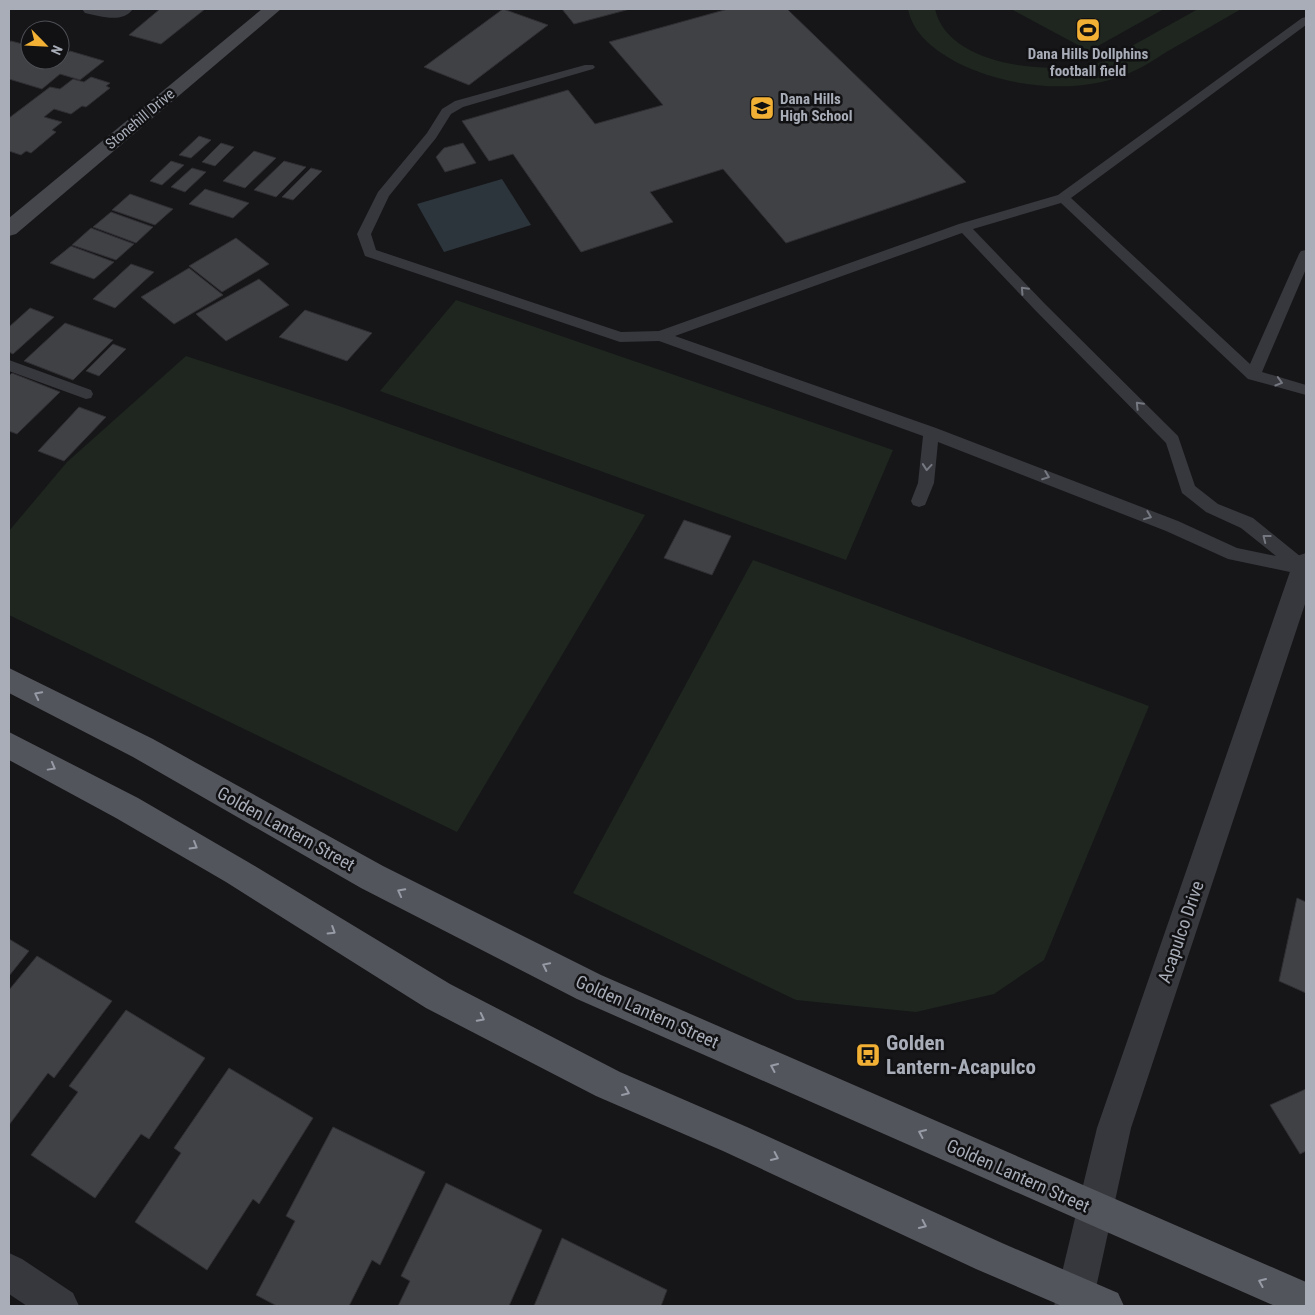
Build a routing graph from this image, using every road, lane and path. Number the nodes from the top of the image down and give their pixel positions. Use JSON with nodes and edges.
{"nodes":[{"id":1,"x":91,"y":9,"type":"edge"},
{"id":2,"x":124,"y":9,"type":"edge"},
{"id":3,"x":272,"y":9,"type":"edge"},
{"id":4,"x":1306,"y":20,"type":"edge"},
{"id":5,"x":589,"y":67,"type":"dead end"},
{"id":6,"x":1063,"y":198,"type":"junction"},
{"id":7,"x":964,"y":227,"type":"junction"},
{"id":8,"x":9,"y":229,"type":"edge"},
{"id":9,"x":1306,"y":254,"type":"edge"},
{"id":10,"x":660,"y":336,"type":"junction"},
{"id":11,"x":9,"y":364,"type":"edge"},
{"id":12,"x":1253,"y":375,"type":"junction"},
{"id":13,"x":1306,"y":390,"type":"edge"},
{"id":14,"x":86,"y":394,"type":"dead end"},
{"id":15,"x":931,"y":432,"type":"junction"},
{"id":16,"x":919,"y":502,"type":"dead end"},
{"id":17,"x":1306,"y":567,"type":"edge"},
{"id":18,"x":9,"y":680,"type":"edge"},
{"id":19,"x":9,"y":744,"type":"edge"},
{"id":20,"x":1095,"y":1210,"type":"junction"},
{"id":21,"x":9,"y":1272,"type":"edge"},
{"id":22,"x":1306,"y":1301,"type":"edge"},
{"id":23,"x":1085,"y":1302,"type":"edge"},
{"id":24,"x":60,"y":1306,"type":"edge"}],
"edges":[{"from":1,"to":2,"type":"street"},
{"from":3,"to":8,"type":"main road","name":"Stonehill Drive"},
{"from":4,"to":6,"type":"lane"},
{"from":5,"to":10,"type":"lane"},
{"from":6,"to":7,"type":"lane"},
{"from":6,"to":12,"type":"lane"},
{"from":7,"to":10,"type":"lane"},
{"from":17,"to":7,"type":"lane","one_way":true},
{"from":9,"to":12,"type":"lane"},
{"from":10,"to":15,"type":"lane"},
{"from":11,"to":14,"type":"lane"},
{"from":12,"to":13,"type":"lane","one_way":true},
{"from":15,"to":16,"type":"lane","one_way":true},
{"from":15,"to":17,"type":"lane","one_way":true},
{"from":17,"to":20,"type":"street","name":"Acapulco Drive"},
{"from":20,"to":18,"type":"main road","name":"Golden Lantern Street","one_way":true},
{"from":19,"to":23,"type":"main road","one_way":true},
{"from":22,"to":20,"type":"main road","name":"Golden Lantern Street","one_way":true},
{"from":20,"to":23,"type":"street","name":"Acapulco Drive"},
{"from":21,"to":24,"type":"street"}]}
